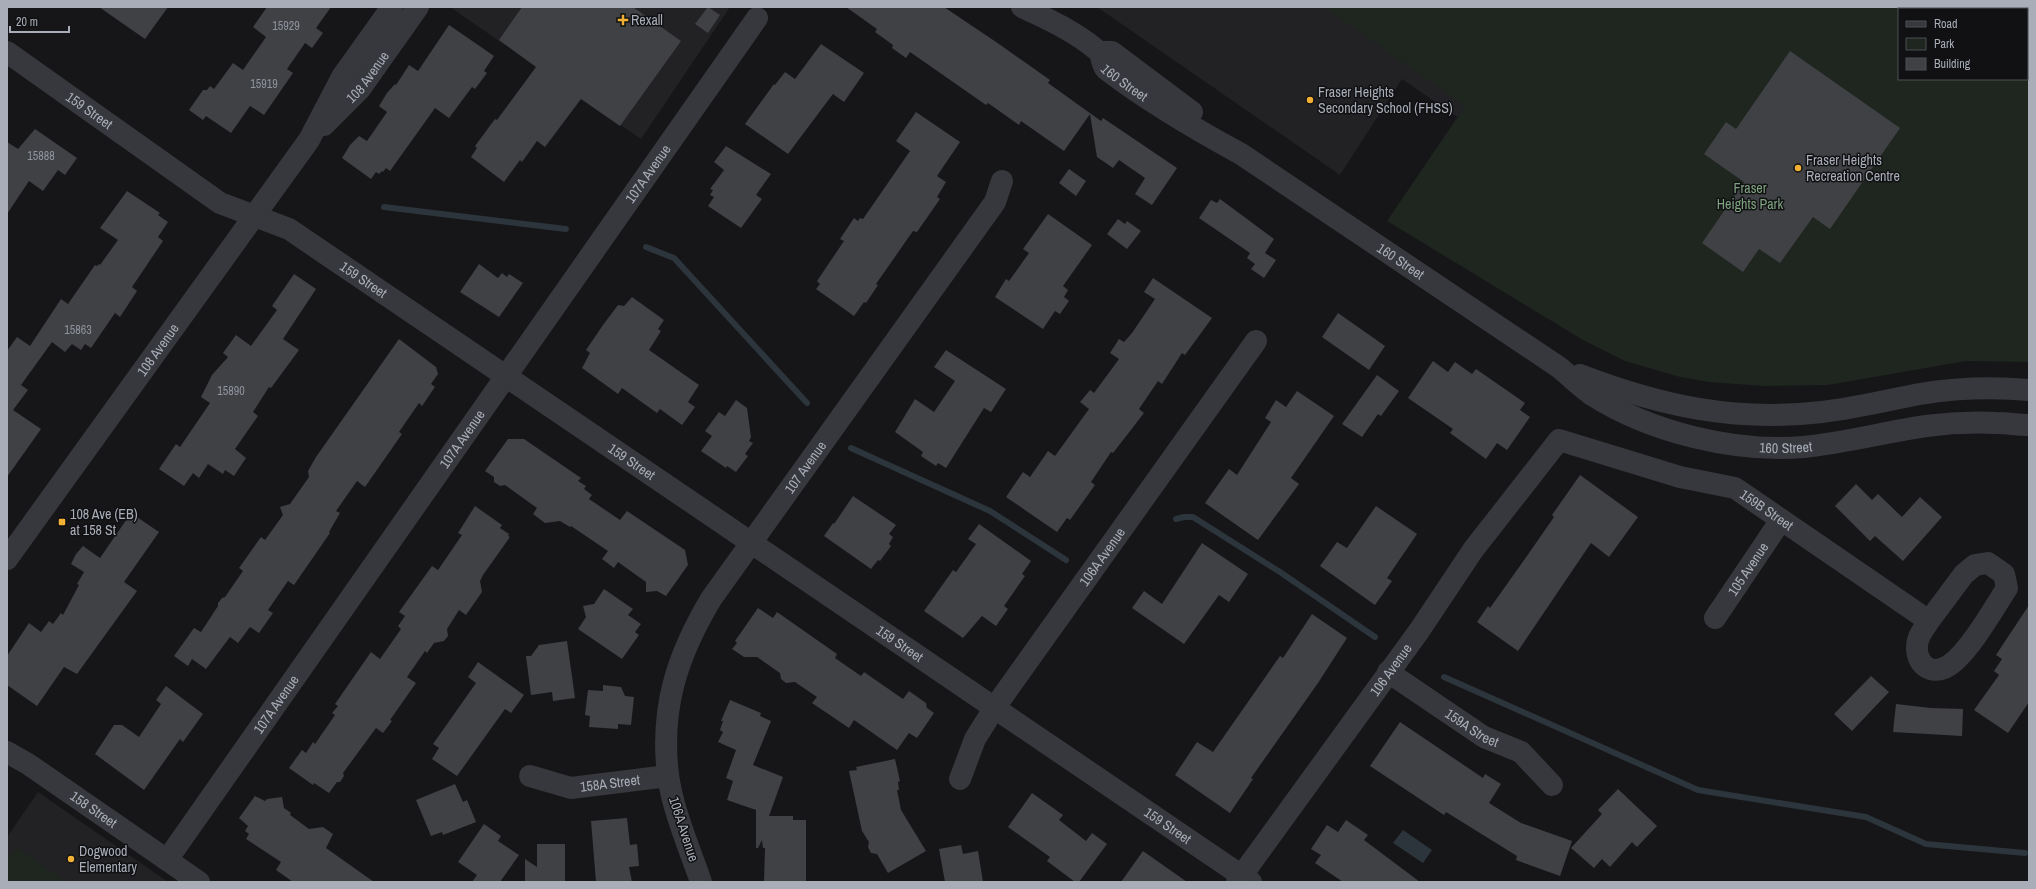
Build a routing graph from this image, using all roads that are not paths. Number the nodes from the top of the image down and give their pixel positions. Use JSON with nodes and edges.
{"nodes":[{"id":1,"x":392,"y":7,"type":"edge"},
{"id":2,"x":418,"y":7,"type":"edge"},
{"id":3,"x":1022,"y":7,"type":"edge"},
{"id":4,"x":1042,"y":7,"type":"edge"},
{"id":5,"x":757,"y":18,"type":"dead end"},
{"id":6,"x":1057,"y":23,"type":"junction"},
{"id":7,"x":7,"y":53,"type":"edge"},
{"id":8,"x":309,"y":140,"type":"junction"},
{"id":9,"x":1002,"y":181,"type":"dead end"},
{"id":10,"x":254,"y":216,"type":"junction"},
{"id":11,"x":1256,"y":341,"type":"dead end"},
{"id":12,"x":1560,"y":368,"type":"junction"},
{"id":13,"x":505,"y":378,"type":"junction"},
{"id":14,"x":2029,"y":390,"type":"edge"},
{"id":15,"x":2029,"y":425,"type":"edge"},
{"id":16,"x":1544,"y":458,"type":"joint"},
{"id":17,"x":1781,"y":520,"type":"junction"},
{"id":18,"x":751,"y":544,"type":"junction"},
{"id":19,"x":7,"y":559,"type":"edge"},
{"id":20,"x":1715,"y":618,"type":"dead end"},
{"id":21,"x":1929,"y":621,"type":"junction"},
{"id":22,"x":1388,"y":672,"type":"junction"},
{"id":23,"x":995,"y":707,"type":"junction"},
{"id":24,"x":7,"y":744,"type":"edge"},
{"id":25,"x":7,"y":752,"type":"edge"},
{"id":26,"x":28,"y":764,"type":"junction"},
{"id":27,"x":530,"y":776,"type":"dead end"},
{"id":28,"x":668,"y":776,"type":"junction"},
{"id":29,"x":960,"y":779,"type":"dead end"},
{"id":30,"x":1552,"y":785,"type":"dead end"},
{"id":31,"x":167,"y":860,"type":"junction"},
{"id":32,"x":1243,"y":880,"type":"edge"},
{"id":33,"x":199,"y":882,"type":"edge"},
{"id":34,"x":701,"y":882,"type":"edge"}],
"edges":[{"from":1,"to":8,"type":"street","name":"108 Avenue"},
{"from":2,"to":8,"type":"street","name":"108 Avenue"},
{"from":3,"to":6,"type":"street","name":"160 Street"},
{"from":4,"to":6,"type":"street","name":"160 Street"},
{"from":5,"to":13,"type":"street","name":"107A Avenue"},
{"from":6,"to":12,"type":"street","name":"160 Street"},
{"from":7,"to":10,"type":"street","name":"159 Street"},
{"from":8,"to":10,"type":"street","name":"108 Avenue"},
{"from":9,"to":18,"type":"street","name":"107 Avenue"},
{"from":10,"to":13,"type":"street","name":"159 Street"},
{"from":10,"to":19,"type":"street","name":"108 Avenue"},
{"from":11,"to":23,"type":"street","name":"106A Avenue"},
{"from":12,"to":14,"type":"street","name":"160 Street"},
{"from":12,"to":15,"type":"street","name":"160 Street"},
{"from":13,"to":18,"type":"street","name":"159 Street"},
{"from":13,"to":31,"type":"street","name":"107A Avenue"},
{"from":16,"to":17,"type":"street","name":"159B Street"},
{"from":16,"to":22,"type":"street","name":"106 Avenue"},
{"from":17,"to":20,"type":"street","name":"105 Avenue"},
{"from":17,"to":21,"type":"street","name":"159B Street"},
{"from":18,"to":23,"type":"street","name":"159 Street"},
{"from":18,"to":28,"type":"street","name":"107 Avenue"},
{"from":21,"to":21,"type":"street"},
{"from":22,"to":30,"type":"street","name":"159A Street"},
{"from":22,"to":32,"type":"street","name":"106 Avenue"},
{"from":23,"to":29,"type":"street","name":"106A Avenue"},
{"from":23,"to":32,"type":"street","name":"159 Street"},
{"from":24,"to":26,"type":"street","name":"158 Street"},
{"from":25,"to":26,"type":"street","name":"158 Street"},
{"from":26,"to":31,"type":"street","name":"158 Street"},
{"from":27,"to":28,"type":"street","name":"158A Street"},
{"from":28,"to":34,"type":"street","name":"106A Avenue"},
{"from":31,"to":33,"type":"street","name":"158 Street"}]}
